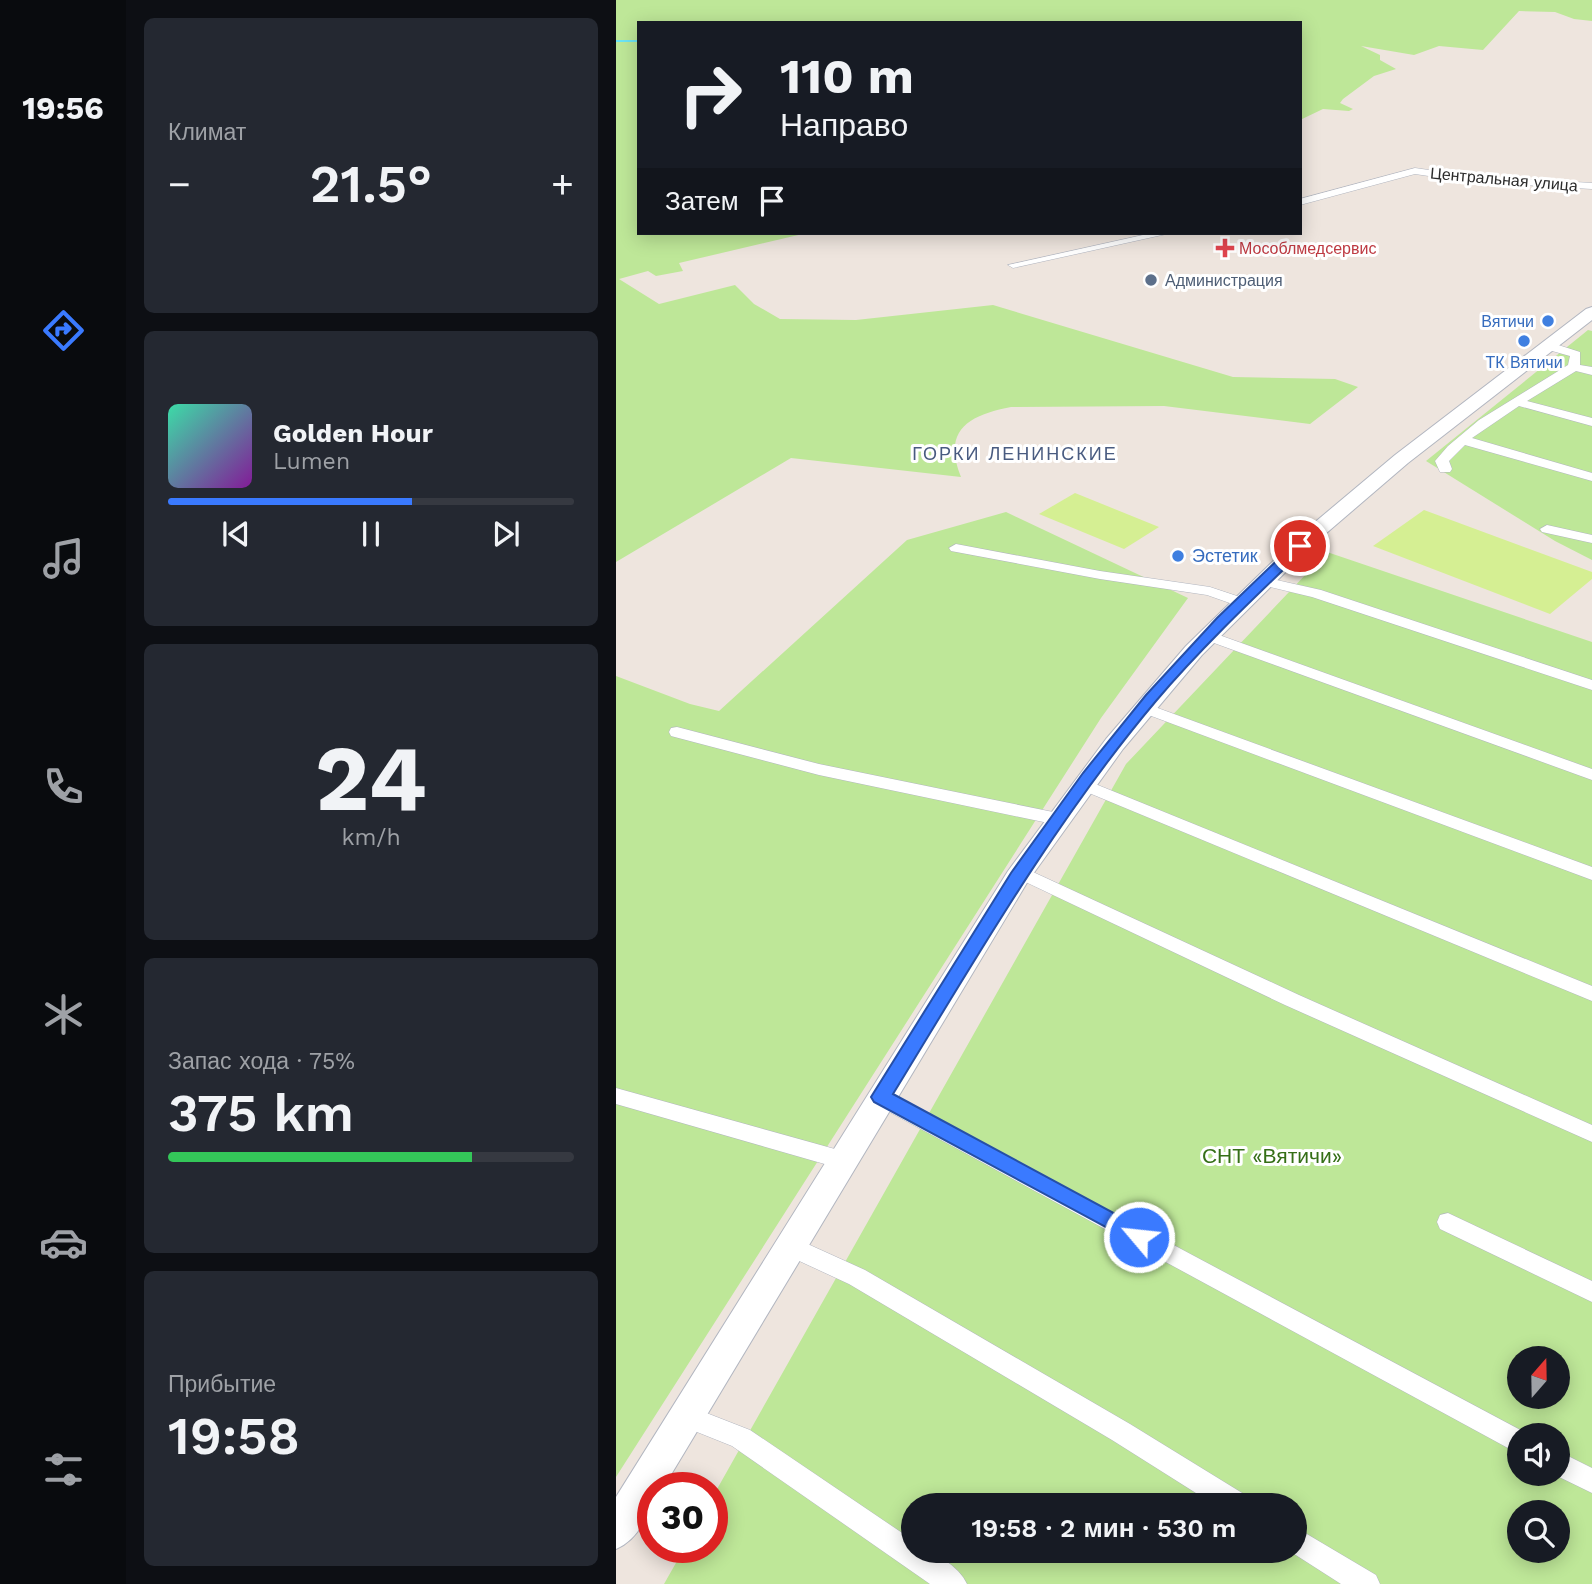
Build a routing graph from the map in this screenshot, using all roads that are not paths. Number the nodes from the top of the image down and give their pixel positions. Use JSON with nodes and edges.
{"nodes":[{"id":1,"x":1528,"y":183,"type":"junction"},
{"id":2,"x":1592,"y":186,"type":"edge"},
{"id":3,"x":1592,"y":196,"type":"edge"},
{"id":4,"x":1302,"y":200,"type":"edge"},
{"id":5,"x":1156,"y":235,"type":"edge"},
{"id":6,"x":1013,"y":265,"type":"dead end"},
{"id":7,"x":1592,"y":312,"type":"edge"},
{"id":8,"x":1549,"y":346,"type":"junction"},
{"id":9,"x":1574,"y":366,"type":"junction"},
{"id":10,"x":1592,"y":371,"type":"edge"},
{"id":11,"x":1518,"y":402,"type":"junction"},
{"id":12,"x":1592,"y":422,"type":"edge"},
{"id":13,"x":1463,"y":440,"type":"junction"},
{"id":14,"x":1445,"y":469,"type":"dead end"},
{"id":15,"x":1592,"y":477,"type":"edge"},
{"id":16,"x":1547,"y":529,"type":"dead end"},
{"id":17,"x":1592,"y":539,"type":"edge"},
{"id":18,"x":956,"y":548,"type":"dead end"},
{"id":19,"x":1263,"y":581,"type":"junction"},
{"id":20,"x":1241,"y":602,"type":"junction"},
{"id":21,"x":1208,"y":636,"type":"junction"},
{"id":22,"x":1592,"y":685,"type":"edge"},
{"id":23,"x":1144,"y":708,"type":"junction"},
{"id":24,"x":677,"y":732,"type":"dead end"},
{"id":25,"x":1592,"y":775,"type":"edge"},
{"id":26,"x":1083,"y":784,"type":"junction"},
{"id":27,"x":1058,"y":819,"type":"junction"},
{"id":28,"x":1020,"y":872,"type":"junction"},
{"id":29,"x":1592,"y":874,"type":"edge"},
{"id":30,"x":1592,"y":994,"type":"edge"},
{"id":31,"x":616,"y":1096,"type":"edge"},
{"id":32,"x":881,"y":1097,"type":"junction"},
{"id":33,"x":1592,"y":1133,"type":"edge"},
{"id":34,"x":842,"y":1160,"type":"junction"},
{"id":35,"x":1448,"y":1222,"type":"dead end"},
{"id":36,"x":790,"y":1246,"type":"junction"},
{"id":37,"x":1592,"y":1292,"type":"edge"},
{"id":38,"x":686,"y":1416,"type":"junction"},
{"id":39,"x":1507,"y":1436,"type":"edge"},
{"id":40,"x":1570,"y":1470,"type":"edge"},
{"id":41,"x":1592,"y":1482,"type":"edge"},
{"id":42,"x":626,"y":1491,"type":"edge"},
{"id":43,"x":1219,"y":1493,"type":"edge"},
{"id":44,"x":616,"y":1531,"type":"edge"},
{"id":45,"x":1307,"y":1547,"type":"edge"},
{"id":46,"x":953,"y":1584,"type":"edge"},
{"id":47,"x":1366,"y":1584,"type":"edge"}],
"edges":[{"from":1,"to":2,"type":"street","name":"Центральная улица"},
{"from":1,"to":3,"type":"street"},
{"from":1,"to":4,"type":"street","name":"Центральная улица"},
{"from":5,"to":6,"type":"street"},
{"from":7,"to":8,"type":"main road"},
{"from":8,"to":9,"type":"street"},
{"from":8,"to":19,"type":"main road"},
{"from":9,"to":10,"type":"street"},
{"from":9,"to":11,"type":"street"},
{"from":11,"to":12,"type":"street"},
{"from":11,"to":13,"type":"street"},
{"from":13,"to":14,"type":"street"},
{"from":13,"to":15,"type":"street"},
{"from":16,"to":17,"type":"street"},
{"from":18,"to":20,"type":"street"},
{"from":19,"to":20,"type":"main road"},
{"from":19,"to":22,"type":"street"},
{"from":20,"to":21,"type":"main road"},
{"from":21,"to":23,"type":"main road"},
{"from":21,"to":25,"type":"street"},
{"from":23,"to":26,"type":"main road"},
{"from":23,"to":29,"type":"street"},
{"from":24,"to":27,"type":"street"},
{"from":26,"to":27,"type":"main road"},
{"from":26,"to":30,"type":"street"},
{"from":27,"to":28,"type":"main road"},
{"from":28,"to":32,"type":"main road"},
{"from":28,"to":33,"type":"street"},
{"from":31,"to":34,"type":"street"},
{"from":32,"to":34,"type":"main road"},
{"from":32,"to":39,"type":"street"},
{"from":34,"to":36,"type":"main road"},
{"from":35,"to":37,"type":"street"},
{"from":36,"to":38,"type":"main road"},
{"from":36,"to":43,"type":"street"},
{"from":38,"to":42,"type":"main road"},
{"from":38,"to":46,"type":"street"},
{"from":40,"to":41,"type":"street"},
{"from":42,"to":44,"type":"main road"},
{"from":45,"to":47,"type":"street"}]}
